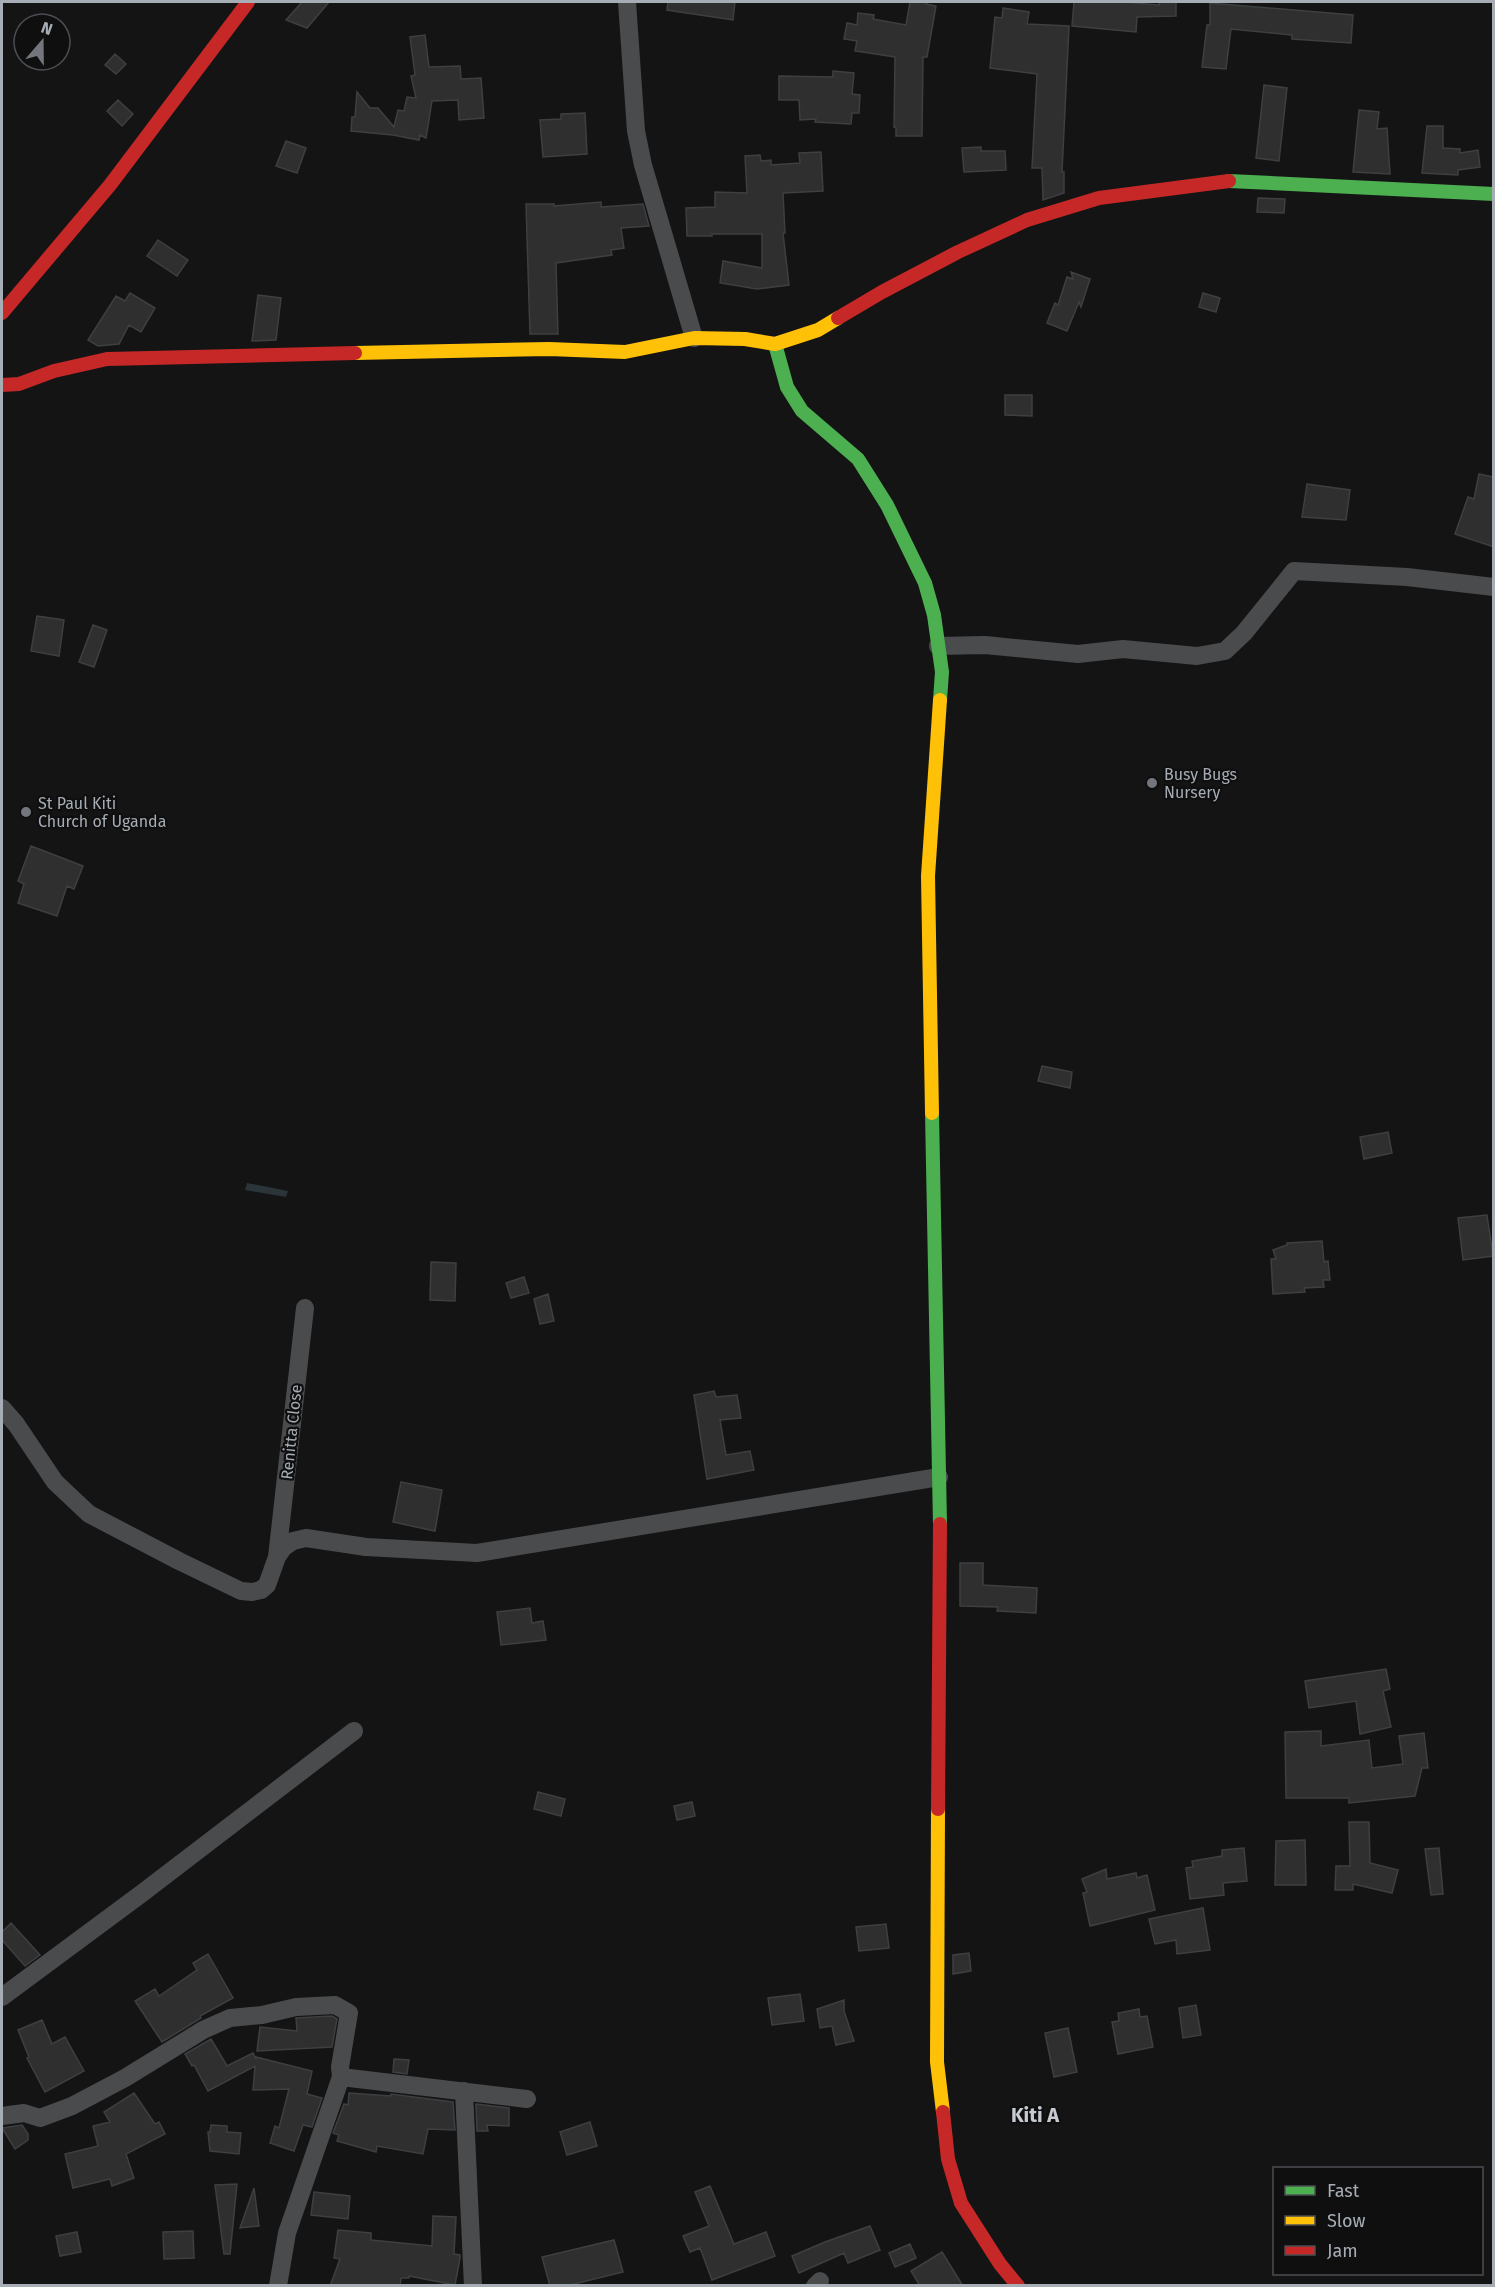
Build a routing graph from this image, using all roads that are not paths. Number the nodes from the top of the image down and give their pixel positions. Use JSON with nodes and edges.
{"nodes":[{"id":1,"x":627,"y":2,"type":"edge"},
{"id":2,"x":245,"y":3,"type":"edge"},
{"id":3,"x":1494,"y":194,"type":"edge"},
{"id":4,"x":2,"y":313,"type":"edge"},
{"id":5,"x":693,"y":338,"type":"junction"},
{"id":6,"x":775,"y":344,"type":"junction"},
{"id":7,"x":2,"y":385,"type":"edge"},
{"id":8,"x":1494,"y":587,"type":"edge"},
{"id":9,"x":938,"y":646,"type":"junction"},
{"id":10,"x":305,"y":1308,"type":"dead end"},
{"id":11,"x":2,"y":1408,"type":"edge"},
{"id":12,"x":939,"y":1477,"type":"junction"},
{"id":13,"x":277,"y":1557,"type":"junction"},
{"id":14,"x":354,"y":1731,"type":"dead end"},
{"id":15,"x":2,"y":1997,"type":"edge"},
{"id":16,"x":341,"y":2078,"type":"junction"},
{"id":17,"x":464,"y":2091,"type":"junction"},
{"id":18,"x":527,"y":2099,"type":"dead end"},
{"id":19,"x":2,"y":2116,"type":"edge"},
{"id":20,"x":278,"y":2286,"type":"edge"},
{"id":21,"x":473,"y":2286,"type":"edge"},
{"id":22,"x":1018,"y":2286,"type":"edge"}],
"edges":[{"from":1,"to":5,"type":"street"},
{"from":2,"to":4,"type":"street"},
{"from":3,"to":6,"type":"street"},
{"from":5,"to":6,"type":"street"},
{"from":5,"to":7,"type":"street"},
{"from":6,"to":9,"type":"street"},
{"from":8,"to":9,"type":"street"},
{"from":9,"to":12,"type":"street"},
{"from":10,"to":13,"type":"street","name":"Renitta Close"},
{"from":11,"to":13,"type":"street","name":"Renitta Close"},
{"from":12,"to":13,"type":"street"},
{"from":12,"to":22,"type":"street"},
{"from":14,"to":15,"type":"street"},
{"from":16,"to":17,"type":"street"},
{"from":16,"to":19,"type":"street"},
{"from":16,"to":20,"type":"street"},
{"from":17,"to":18,"type":"street"},
{"from":17,"to":21,"type":"street"}]}
